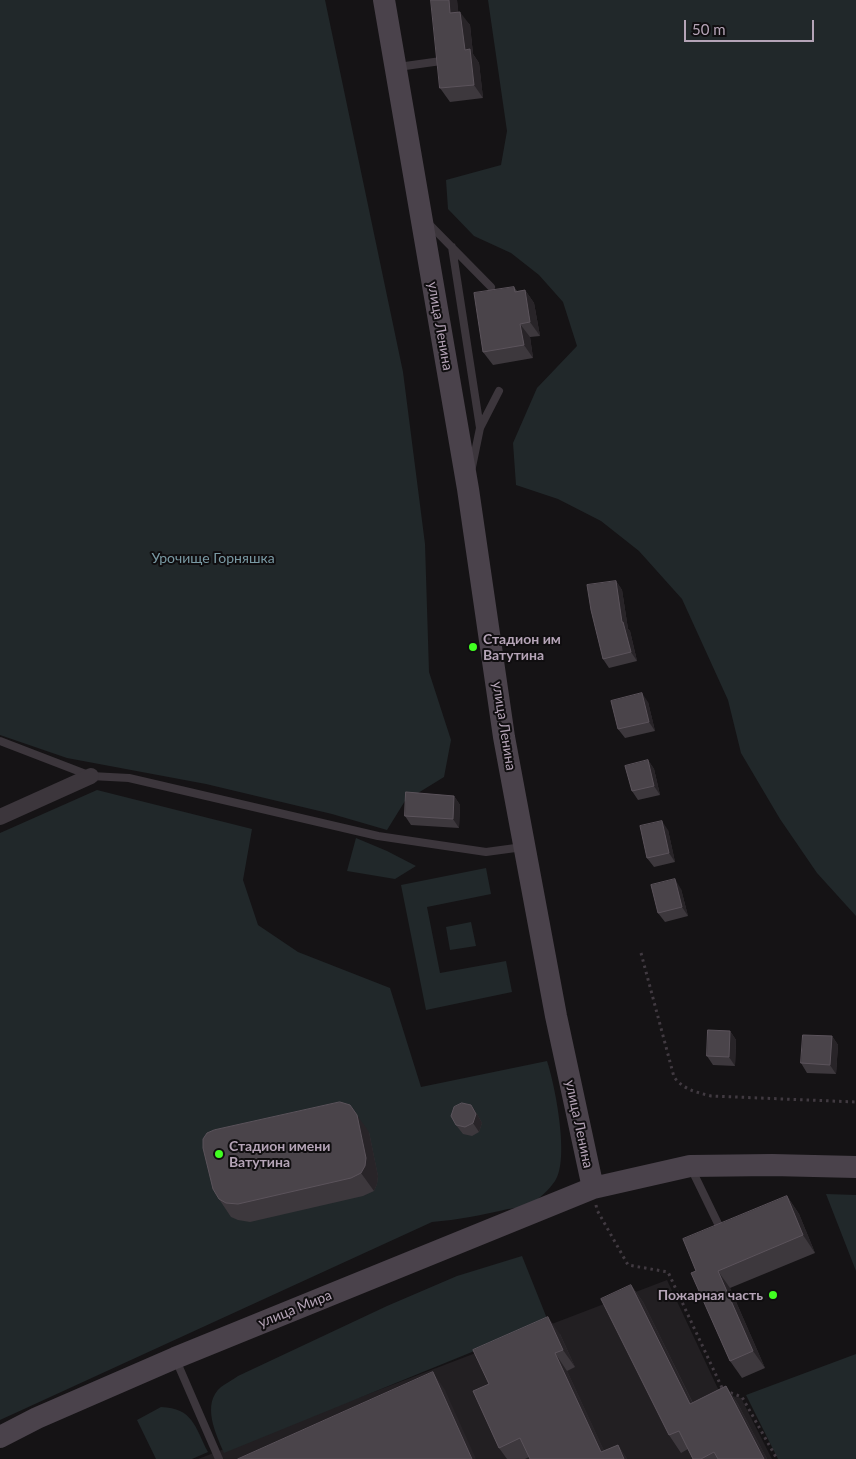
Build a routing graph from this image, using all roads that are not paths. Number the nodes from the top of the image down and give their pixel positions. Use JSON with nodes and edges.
{"nodes":[{"id":1,"x":384,"y":0,"type":"edge"},
{"id":2,"x":442,"y":61,"type":"edge"},
{"id":3,"x":396,"y":67,"type":"junction"},
{"id":4,"x":421,"y":217,"type":"junction"},
{"id":5,"x":452,"y":247,"type":"junction"},
{"id":6,"x":491,"y":287,"type":"dead end"},
{"id":7,"x":499,"y":391,"type":"dead end"},
{"id":8,"x":480,"y":428,"type":"junction"},
{"id":9,"x":468,"y":489,"type":"junction"},
{"id":10,"x":0,"y":741,"type":"edge"},
{"id":11,"x":91,"y":776,"type":"junction"},
{"id":12,"x":0,"y":817,"type":"edge"},
{"id":13,"x":525,"y":846,"type":"junction"},
{"id":14,"x":690,"y":1166,"type":"junction"},
{"id":15,"x":856,"y":1167,"type":"edge"},
{"id":16,"x":593,"y":1188,"type":"junction"},
{"id":17,"x":724,"y":1236,"type":"edge"},
{"id":18,"x":175,"y":1358,"type":"junction"},
{"id":19,"x":0,"y":1437,"type":"edge"},
{"id":20,"x":219,"y":1459,"type":"edge"}],
"edges":[{"from":1,"to":3,"type":"main road","name":"улица Ленина"},
{"from":2,"to":3,"type":"lane"},
{"from":3,"to":4,"type":"main road","name":"улица Ленина"},
{"from":4,"to":5,"type":"lane"},
{"from":4,"to":9,"type":"main road","name":"улица Ленина"},
{"from":5,"to":6,"type":"lane"},
{"from":5,"to":8,"type":"lane"},
{"from":7,"to":8,"type":"lane"},
{"from":8,"to":9,"type":"lane"},
{"from":9,"to":13,"type":"main road","name":"улица Ленина"},
{"from":10,"to":11,"type":"lane"},
{"from":11,"to":12,"type":"street"},
{"from":11,"to":13,"type":"lane"},
{"from":13,"to":16,"type":"main road","name":"улица Ленина"},
{"from":14,"to":15,"type":"main road","name":"улица Ленина"},
{"from":14,"to":16,"type":"main road","name":"улица Ленина"},
{"from":14,"to":17,"type":"lane"},
{"from":16,"to":18,"type":"main road","name":"улица Мира"},
{"from":18,"to":19,"type":"main road","name":"улица Мира"},
{"from":18,"to":20,"type":"lane"}]}
